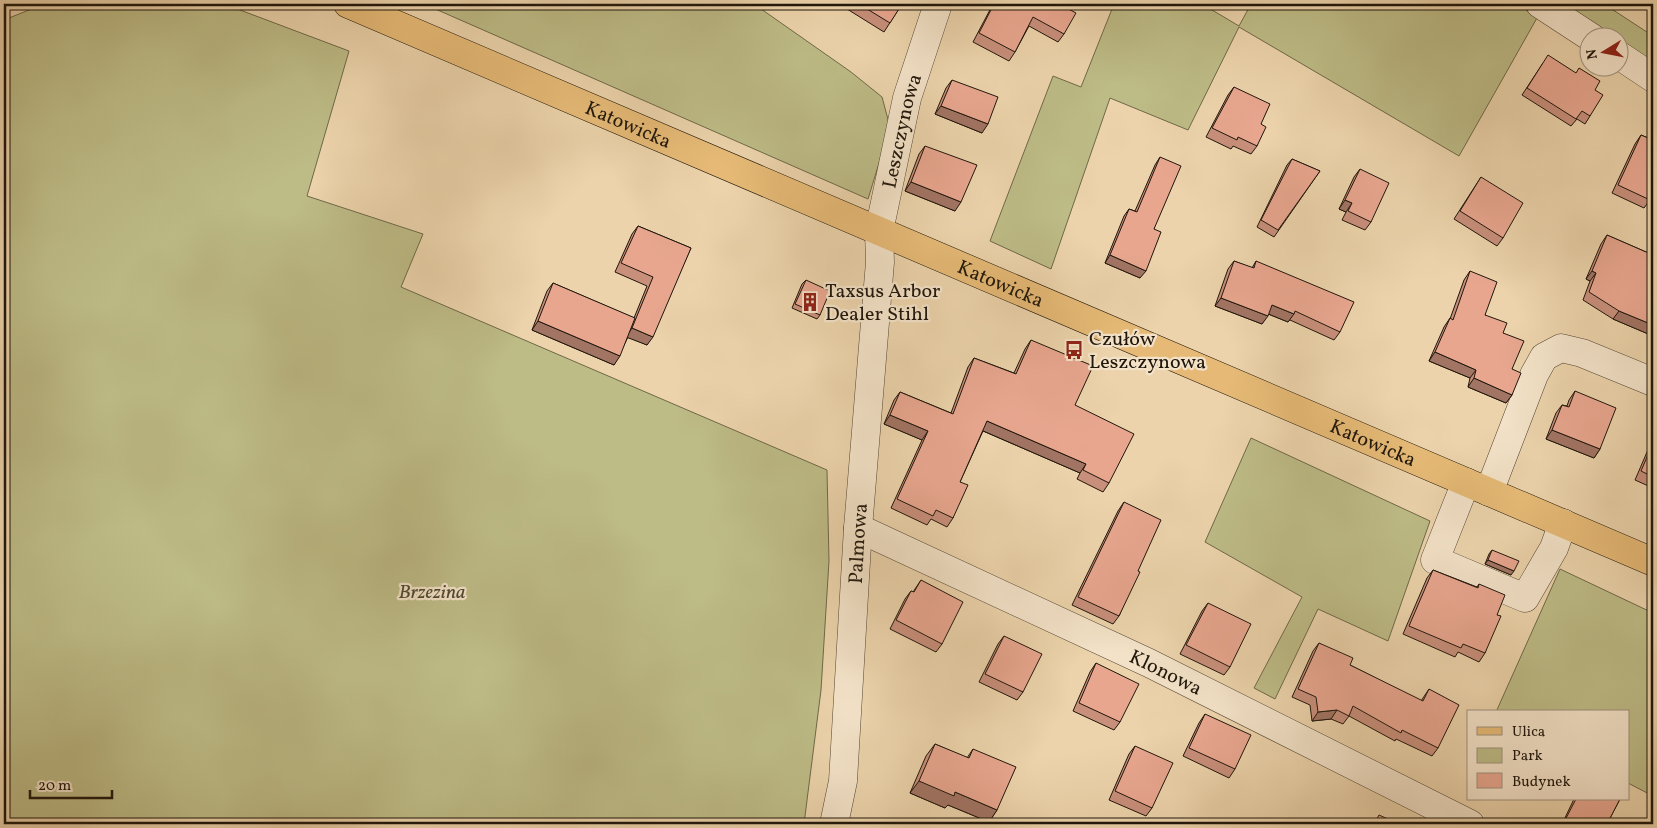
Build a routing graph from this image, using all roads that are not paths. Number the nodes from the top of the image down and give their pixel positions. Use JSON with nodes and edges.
{"nodes":[{"id":1,"x":348,"y":4,"type":"edge"},
{"id":2,"x":938,"y":4,"type":"edge"},
{"id":3,"x":1540,"y":4,"type":"edge"},
{"id":4,"x":1580,"y":30,"type":"edge"},
{"id":5,"x":1630,"y":63,"type":"edge"},
{"id":6,"x":1653,"y":78,"type":"edge"},
{"id":7,"x":879,"y":231,"type":"junction"},
{"id":8,"x":880,"y":262,"type":"joint"},
{"id":9,"x":1653,"y":382,"type":"edge"},
{"id":10,"x":1477,"y":487,"type":"junction"},
{"id":11,"x":1564,"y":523,"type":"junction"},
{"id":12,"x":858,"y":528,"type":"junction"},
{"id":13,"x":1653,"y":562,"type":"edge"},
{"id":14,"x":834,"y":824,"type":"edge"},
{"id":15,"x":1470,"y":824,"type":"edge"}],
"edges":[{"from":1,"to":7,"type":"main road","name":"Katowicka"},
{"from":2,"to":7,"type":"street","name":"Leszczynowa"},
{"from":3,"to":4,"type":"street"},
{"from":5,"to":6,"type":"street"},
{"from":7,"to":8,"type":"street","name":"Leszczynowa"},
{"from":7,"to":10,"type":"main road","name":"Katowicka"},
{"from":8,"to":12,"type":"street","name":"Palmowa"},
{"from":9,"to":10,"type":"street"},
{"from":10,"to":11,"type":"main road","name":"Katowicka"},
{"from":10,"to":11,"type":"street"},
{"from":11,"to":13,"type":"main road","name":"Katowicka"},
{"from":12,"to":14,"type":"street","name":"Palmowa"},
{"from":12,"to":15,"type":"street","name":"Klonowa"}]}
